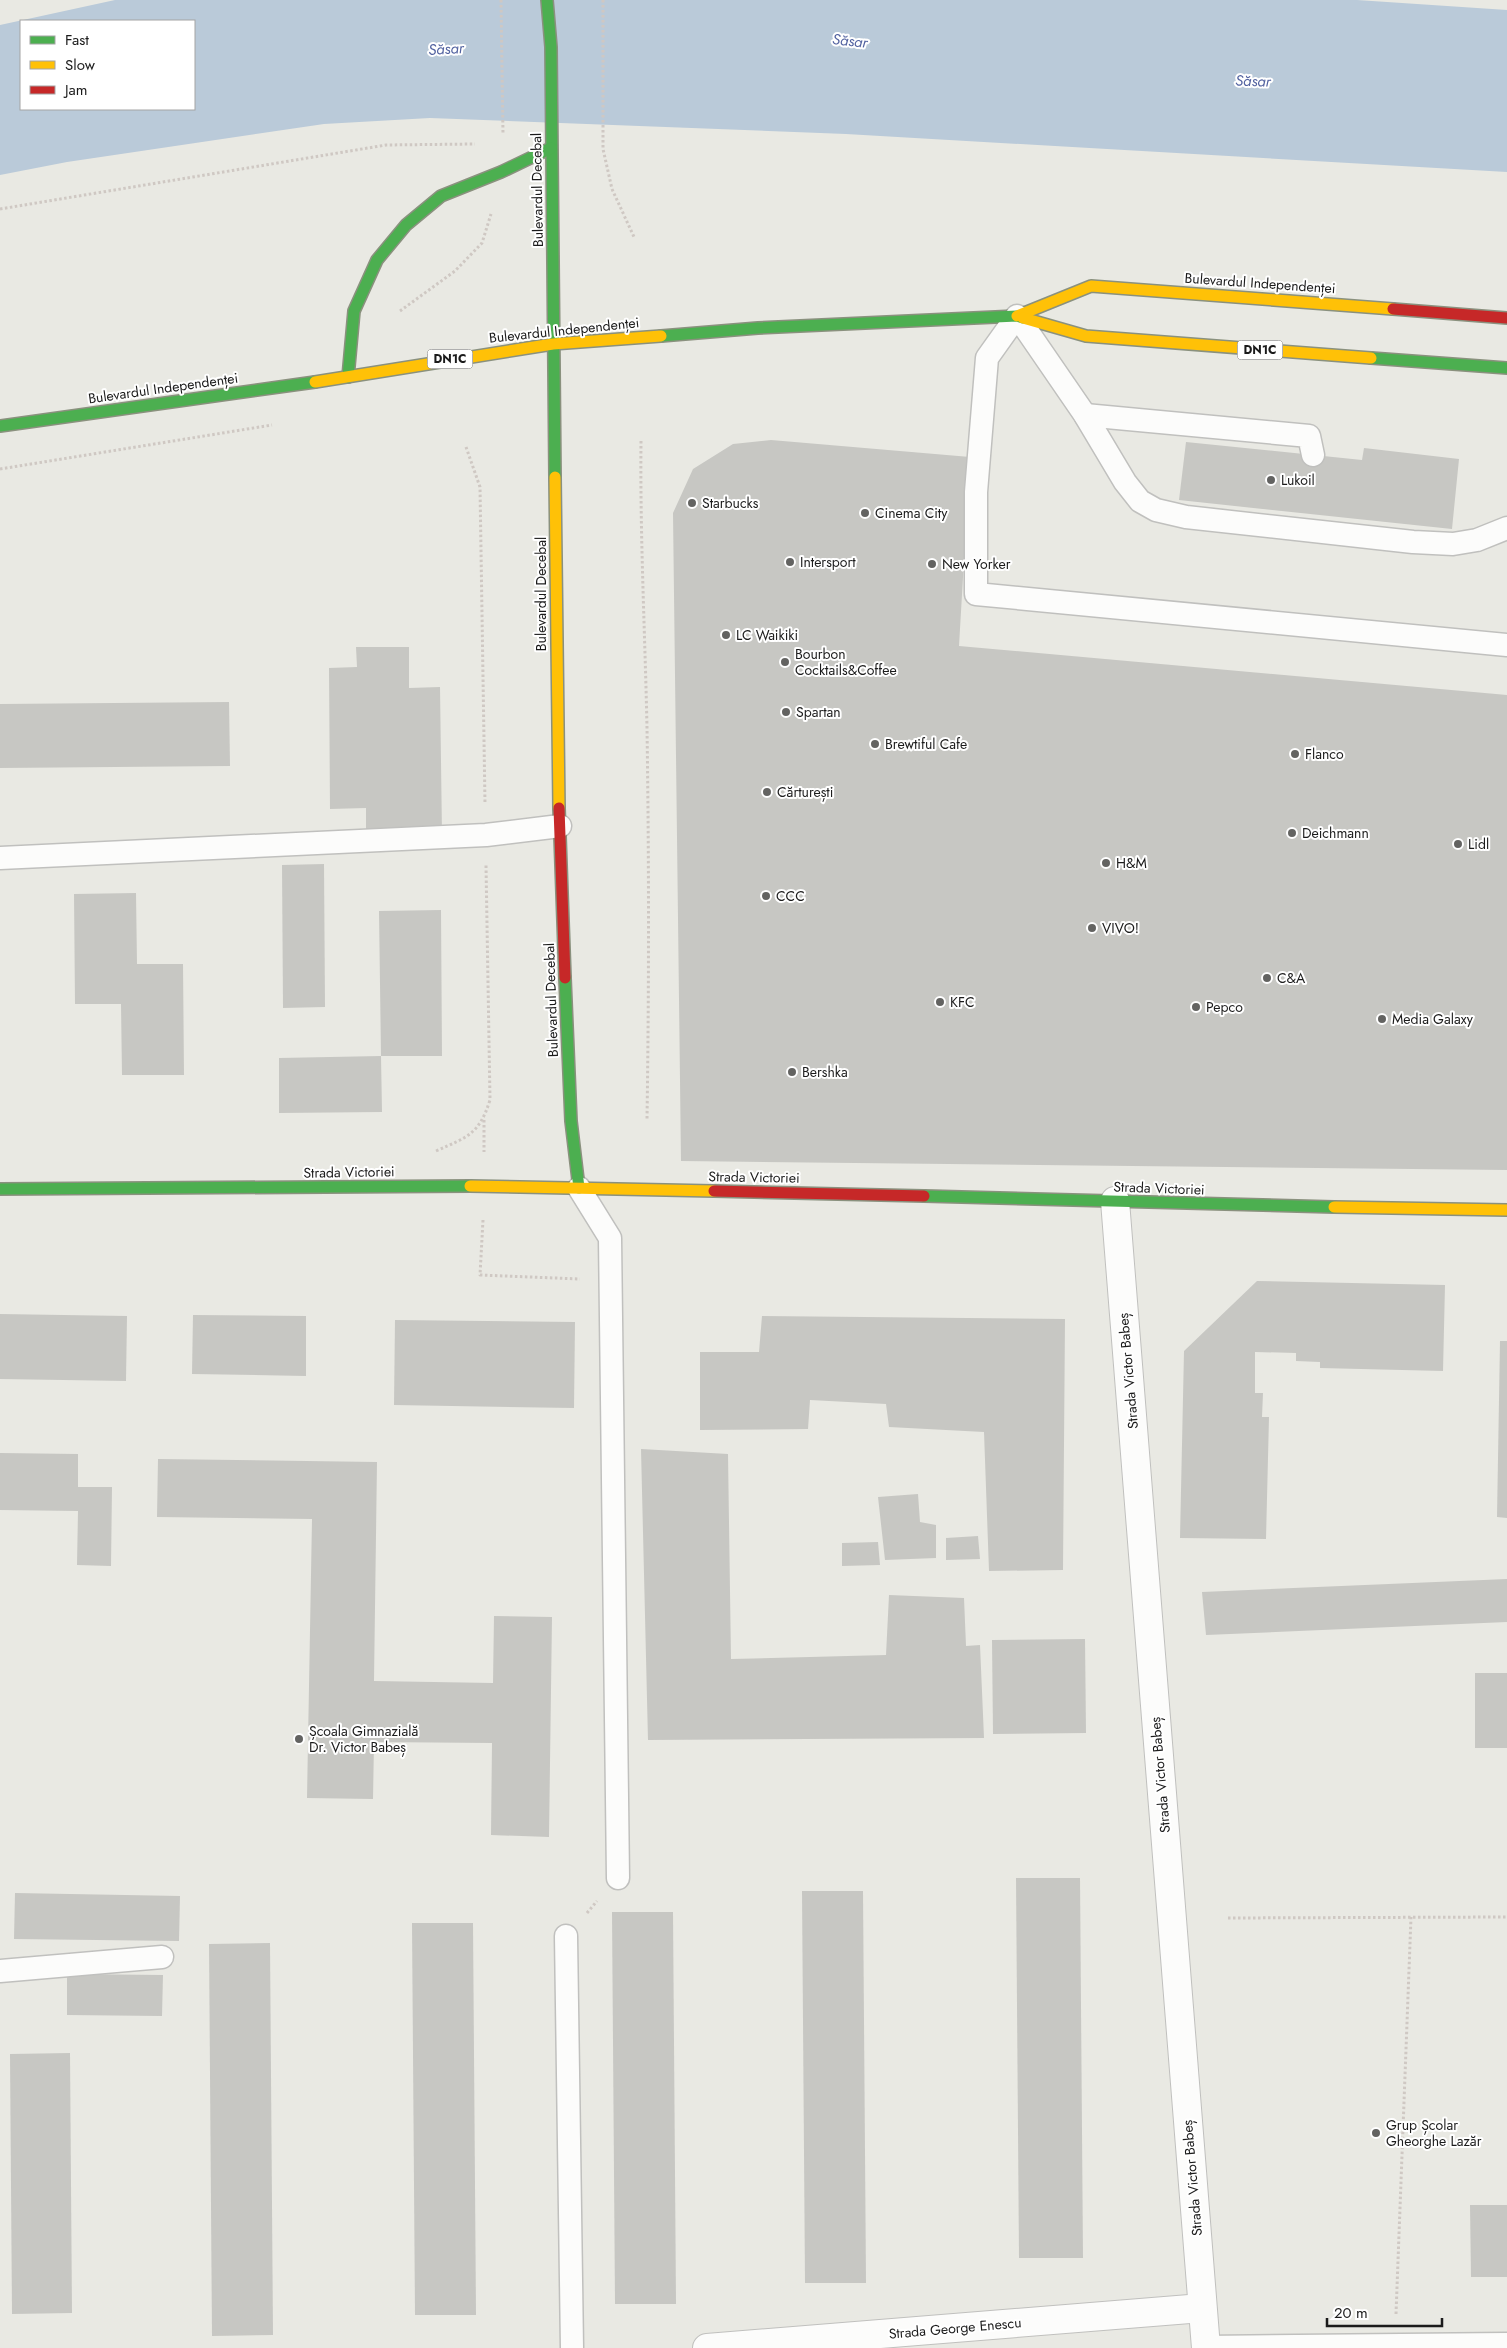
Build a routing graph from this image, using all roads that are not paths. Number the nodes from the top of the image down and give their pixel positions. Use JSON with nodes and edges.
{"nodes":[{"id":1,"x":547,"y":0,"type":"edge"},
{"id":2,"x":551,"y":148,"type":"junction"},
{"id":3,"x":1016,"y":316,"type":"junction"},
{"id":4,"x":1507,"y":318,"type":"edge"},
{"id":5,"x":553,"y":344,"type":"junction"},
{"id":6,"x":1507,"y":368,"type":"edge"},
{"id":7,"x":348,"y":377,"type":"junction"},
{"id":8,"x":1085,"y":414,"type":"junction"},
{"id":9,"x":0,"y":426,"type":"edge"},
{"id":10,"x":1313,"y":455,"type":"dead end"},
{"id":11,"x":1507,"y":528,"type":"edge"},
{"id":12,"x":1507,"y":645,"type":"edge"},
{"id":13,"x":560,"y":826,"type":"junction"},
{"id":14,"x":0,"y":858,"type":"edge"},
{"id":15,"x":579,"y":1188,"type":"junction"},
{"id":16,"x":0,"y":1190,"type":"edge"},
{"id":17,"x":1115,"y":1201,"type":"junction"},
{"id":18,"x":1507,"y":1210,"type":"edge"},
{"id":19,"x":618,"y":1878,"type":"road end"},
{"id":20,"x":566,"y":1936,"type":"road end"},
{"id":21,"x":162,"y":1957,"type":"dead end"},
{"id":22,"x":0,"y":1971,"type":"edge"},
{"id":23,"x":1202,"y":2308,"type":"junction"},
{"id":24,"x":827,"y":2343,"type":"edge"},
{"id":25,"x":1507,"y":2344,"type":"edge"},
{"id":26,"x":1206,"y":2347,"type":"edge"},
{"id":27,"x":572,"y":2348,"type":"edge"},
{"id":28,"x":707,"y":2348,"type":"edge"}],
"edges":[{"from":1,"to":2,"type":"main road","name":"Bulevardul Decebal"},
{"from":2,"to":5,"type":"main road","name":"Bulevardul Decebal"},
{"from":2,"to":7,"type":"main road"},
{"from":3,"to":4,"type":"main road","name":"Bulevardul Independenței","number":"DN1C"},
{"from":3,"to":5,"type":"main road","name":"Bulevardul Independenței","number":"DN1C"},
{"from":3,"to":6,"type":"main road","name":"Bulevardul Independenței","number":"DN1C"},
{"from":3,"to":8,"type":"lane"},
{"from":3,"to":12,"type":"lane"},
{"from":5,"to":7,"type":"main road","name":"Bulevardul Independenței","number":"DN1C"},
{"from":5,"to":13,"type":"main road","name":"Bulevardul Decebal"},
{"from":7,"to":9,"type":"main road","name":"Bulevardul Independenței","number":"DN1C"},
{"from":8,"to":10,"type":"lane"},
{"from":8,"to":11,"type":"lane"},
{"from":13,"to":14,"type":"lane"},
{"from":13,"to":15,"type":"main road","name":"Bulevardul Decebal"},
{"from":15,"to":16,"type":"main road","name":"Strada Victoriei"},
{"from":15,"to":17,"type":"main road","name":"Strada Victoriei"},
{"from":15,"to":19,"type":"lane"},
{"from":17,"to":18,"type":"main road","name":"Strada Victoriei"},
{"from":17,"to":23,"type":"street","name":"Strada Victor Babeș"},
{"from":20,"to":27,"type":"lane"},
{"from":21,"to":22,"type":"lane"},
{"from":23,"to":24,"type":"street","name":"Strada George Enescu"},
{"from":23,"to":26,"type":"street","name":"Strada Victor Babeș"},
{"from":24,"to":28,"type":"street","name":"Strada George Enescu"},
{"from":25,"to":26,"type":"lane"}]}
